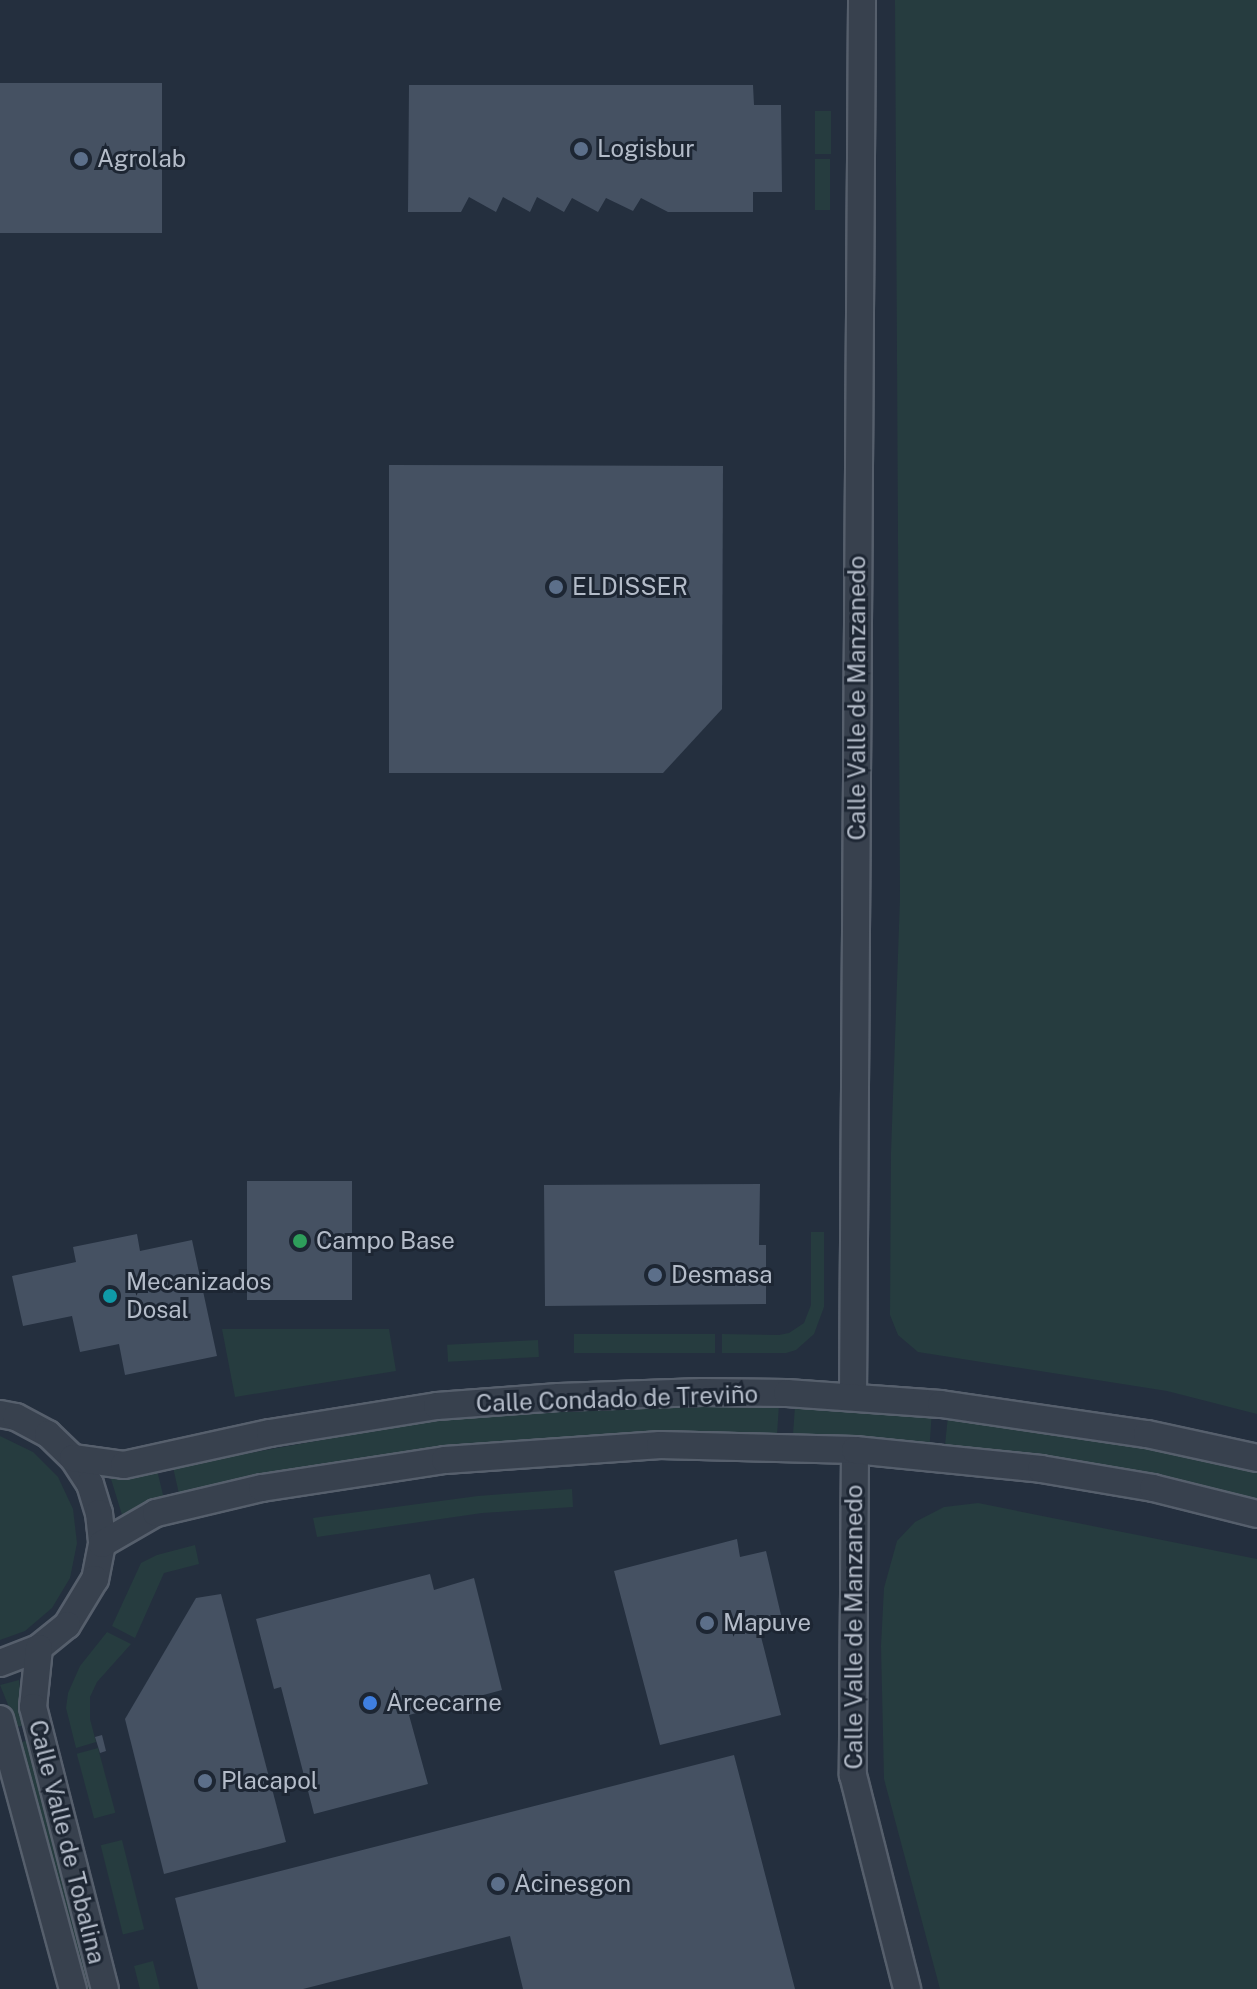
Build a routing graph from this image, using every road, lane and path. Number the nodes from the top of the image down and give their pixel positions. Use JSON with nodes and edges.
{"nodes":[{"id":1,"x":862,"y":0,"type":"edge"},
{"id":2,"x":853,"y":1397,"type":"junction"},
{"id":3,"x":0,"y":1414,"type":"edge"},
{"id":4,"x":855,"y":1450,"type":"junction"},
{"id":5,"x":73,"y":1458,"type":"junction"},
{"id":6,"x":1257,"y":1458,"type":"edge"},
{"id":7,"x":1257,"y":1514,"type":"edge"},
{"id":8,"x":102,"y":1544,"type":"junction"},
{"id":9,"x":39,"y":1648,"type":"junction"},
{"id":10,"x":0,"y":1663,"type":"edge"},
{"id":11,"x":0,"y":1719,"type":"edge"},
{"id":12,"x":73,"y":1989,"type":"edge"},
{"id":13,"x":105,"y":1989,"type":"edge"},
{"id":14,"x":907,"y":1989,"type":"edge"}],
"edges":[{"from":1,"to":2,"type":"street","name":"Calle Valle de Manzanedo"},
{"from":2,"to":5,"type":"street","name":"Calle Condado de Treviño"},
{"from":2,"to":6,"type":"street","name":"Calle Condado de Treviño"},
{"from":3,"to":5,"type":"street"},
{"from":4,"to":7,"type":"street","name":"Calle Condado de Treviño"},
{"from":4,"to":8,"type":"street","name":"Calle Condado de Treviño"},
{"from":4,"to":14,"type":"street","name":"Calle Valle de Manzanedo"},
{"from":5,"to":8,"type":"street"},
{"from":8,"to":9,"type":"street"},
{"from":9,"to":10,"type":"street"},
{"from":9,"to":13,"type":"street","name":"Calle Valle de Tobalina"},
{"from":11,"to":12,"type":"street","name":"Calle Valle de Tobalina"}]}
